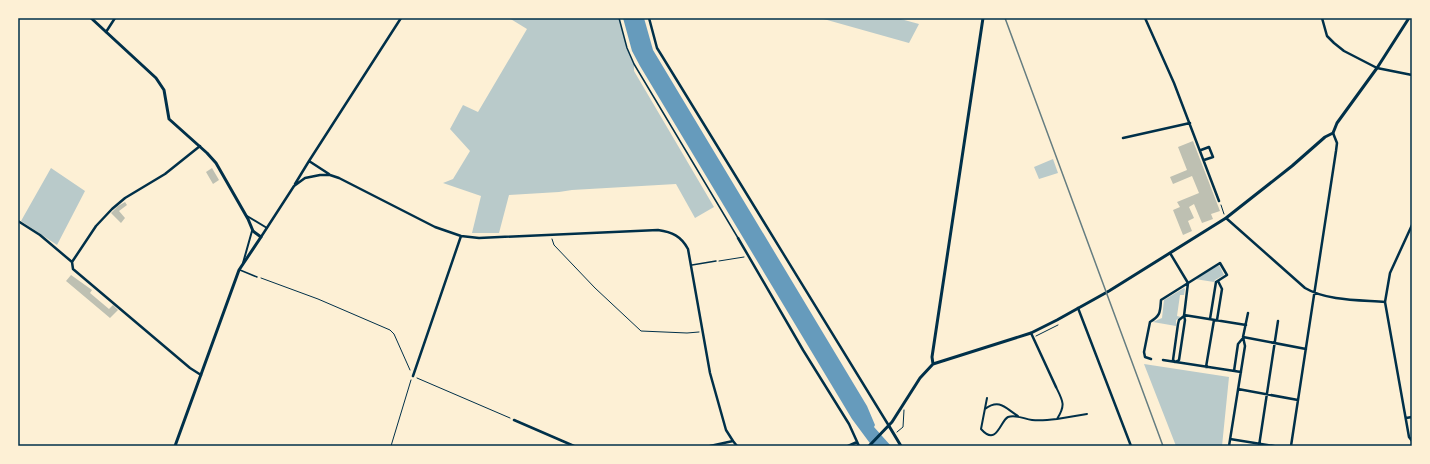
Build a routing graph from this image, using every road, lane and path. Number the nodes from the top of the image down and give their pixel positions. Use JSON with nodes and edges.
{"nodes":[{"id":1,"x":91,"y":18,"type":"edge"},
{"id":2,"x":116,"y":18,"type":"edge"},
{"id":3,"x":401,"y":18,"type":"edge"},
{"id":4,"x":619,"y":18,"type":"edge"},
{"id":5,"x":649,"y":18,"type":"edge"},
{"id":6,"x":983,"y":18,"type":"edge"},
{"id":7,"x":1145,"y":18,"type":"edge"},
{"id":8,"x":1322,"y":18,"type":"edge"},
{"id":9,"x":1409,"y":18,"type":"edge"},
{"id":10,"x":106,"y":32,"type":"junction"},
{"id":11,"x":1377,"y":68,"type":"junction"},
{"id":12,"x":1412,"y":75,"type":"edge"},
{"id":13,"x":1190,"y":123,"type":"junction"},
{"id":14,"x":1332,"y":133,"type":"junction"},
{"id":15,"x":1123,"y":138,"type":"dead end"},
{"id":16,"x":200,"y":146,"type":"junction"},
{"id":17,"x":1201,"y":150,"type":"junction"},
{"id":18,"x":1204,"y":160,"type":"junction"},
{"id":19,"x":309,"y":161,"type":"junction"},
{"id":20,"x":330,"y":175,"type":"junction"},
{"id":21,"x":294,"y":186,"type":"junction"},
{"id":22,"x":1219,"y":201,"type":"joint"},
{"id":23,"x":1224,"y":214,"type":"dead end"},
{"id":24,"x":246,"y":215,"type":"junction"},
{"id":25,"x":1226,"y":218,"type":"junction"},
{"id":26,"x":18,"y":221,"type":"edge"},
{"id":27,"x":1412,"y":225,"type":"edge"},
{"id":28,"x":267,"y":228,"type":"junction"},
{"id":29,"x":252,"y":230,"type":"junction"},
{"id":30,"x":552,"y":235,"type":"junction"},
{"id":31,"x":461,"y":236,"type":"junction"},
{"id":32,"x":261,"y":237,"type":"junction"},
{"id":33,"x":738,"y":238,"type":"joint"},
{"id":34,"x":1170,"y":253,"type":"junction"},
{"id":35,"x":744,"y":257,"type":"dead end"},
{"id":36,"x":716,"y":261,"type":"joint"},
{"id":37,"x":72,"y":262,"type":"junction"},
{"id":38,"x":243,"y":264,"type":"junction"},
{"id":39,"x":692,"y":265,"type":"junction"},
{"id":40,"x":239,"y":270,"type":"junction"},
{"id":41,"x":257,"y":277,"type":"joint"},
{"id":42,"x":1218,"y":281,"type":"junction"},
{"id":43,"x":1188,"y":283,"type":"junction"},
{"id":44,"x":1315,"y":294,"type":"junction"},
{"id":45,"x":1385,"y":302,"type":"junction"},
{"id":46,"x":1078,"y":308,"type":"junction"},
{"id":47,"x":1248,"y":313,"type":"dead end"},
{"id":48,"x":1184,"y":316,"type":"junction"},
{"id":49,"x":1210,"y":319,"type":"junction"},
{"id":50,"x":1215,"y":320,"type":"junction"},
{"id":51,"x":1278,"y":321,"type":"dead end"},
{"id":52,"x":1061,"y":323,"type":"dead end"},
{"id":53,"x":1246,"y":325,"type":"junction"},
{"id":54,"x":702,"y":332,"type":"junction"},
{"id":55,"x":1031,"y":333,"type":"junction"},
{"id":56,"x":1033,"y":337,"type":"junction"},
{"id":57,"x":1244,"y":338,"type":"junction"},
{"id":58,"x":1274,"y":344,"type":"junction"},
{"id":59,"x":1306,"y":349,"type":"junction"},
{"id":60,"x":1151,"y":358,"type":"dead end"},
{"id":61,"x":1163,"y":360,"type":"dead end"},
{"id":62,"x":1175,"y":362,"type":"junction"},
{"id":63,"x":933,"y":364,"type":"junction"},
{"id":64,"x":1206,"y":367,"type":"junction"},
{"id":65,"x":1234,"y":371,"type":"junction"},
{"id":66,"x":1241,"y":372,"type":"junction"},
{"id":67,"x":201,"y":375,"type":"junction"},
{"id":68,"x":413,"y":376,"type":"junction"},
{"id":69,"x":1056,"y":387,"type":"joint"},
{"id":70,"x":1238,"y":389,"type":"junction"},
{"id":71,"x":1267,"y":394,"type":"junction"},
{"id":72,"x":987,"y":398,"type":"dead end"},
{"id":73,"x":1298,"y":400,"type":"junction"},
{"id":74,"x":904,"y":408,"type":"dead end"},
{"id":75,"x":984,"y":410,"type":"junction"},
{"id":76,"x":1087,"y":414,"type":"dead end"},
{"id":77,"x":1019,"y":417,"type":"junction"},
{"id":78,"x":1412,"y":417,"type":"edge"},
{"id":79,"x":1057,"y":418,"type":"junction"},
{"id":80,"x":1406,"y":418,"type":"junction"},
{"id":81,"x":514,"y":420,"type":"joint"},
{"id":82,"x":888,"y":426,"type":"junction"},
{"id":83,"x":897,"y":431,"type":"dead end"},
{"id":84,"x":1230,"y":439,"type":"junction"},
{"id":85,"x":732,"y":441,"type":"junction"},
{"id":86,"x":1412,"y":441,"type":"edge"},
{"id":87,"x":857,"y":442,"type":"junction"},
{"id":88,"x":1260,"y":445,"type":"edge"},
{"id":89,"x":175,"y":446,"type":"edge"},
{"id":90,"x":391,"y":446,"type":"edge"},
{"id":91,"x":574,"y":446,"type":"edge"},
{"id":92,"x":710,"y":446,"type":"edge"},
{"id":93,"x":737,"y":446,"type":"edge"},
{"id":94,"x":848,"y":446,"type":"edge"},
{"id":95,"x":859,"y":446,"type":"edge"},
{"id":96,"x":869,"y":446,"type":"edge"},
{"id":97,"x":901,"y":446,"type":"edge"},
{"id":98,"x":1131,"y":446,"type":"edge"},
{"id":99,"x":1229,"y":446,"type":"edge"},
{"id":100,"x":1274,"y":446,"type":"edge"},
{"id":101,"x":1291,"y":446,"type":"edge"}],
"edges":[{"from":1,"to":10,"type":"street"},
{"from":2,"to":10,"type":"street"},
{"from":3,"to":19,"type":"street"},
{"from":4,"to":33,"type":"lane"},
{"from":5,"to":82,"type":"street"},
{"from":6,"to":63,"type":"street"},
{"from":7,"to":13,"type":"street"},
{"from":8,"to":11,"type":"street"},
{"from":9,"to":11,"type":"street"},
{"from":10,"to":16,"type":"street"},
{"from":11,"to":12,"type":"street"},
{"from":11,"to":14,"type":"street"},
{"from":13,"to":15,"type":"street"},
{"from":13,"to":17,"type":"street"},
{"from":14,"to":25,"type":"street"},
{"from":14,"to":44,"type":"street"},
{"from":16,"to":24,"type":"street"},
{"from":16,"to":37,"type":"street"},
{"from":17,"to":18,"type":"street"},
{"from":17,"to":18,"type":"street"},
{"from":18,"to":22,"type":"street"},
{"from":19,"to":20,"type":"street"},
{"from":19,"to":21,"type":"street"},
{"from":20,"to":21,"type":"street"},
{"from":20,"to":31,"type":"street"},
{"from":21,"to":28,"type":"street"},
{"from":22,"to":23,"type":"path"},
{"from":24,"to":28,"type":"street"},
{"from":24,"to":29,"type":"street"},
{"from":25,"to":34,"type":"street"},
{"from":25,"to":44,"type":"street"},
{"from":26,"to":37,"type":"street"},
{"from":27,"to":45,"type":"street"},
{"from":28,"to":32,"type":"street"},
{"from":29,"to":32,"type":"street"},
{"from":29,"to":38,"type":"street"},
{"from":30,"to":31,"type":"street"},
{"from":30,"to":39,"type":"street"},
{"from":30,"to":54,"type":"path"},
{"from":31,"to":68,"type":"street"},
{"from":32,"to":38,"type":"street"},
{"from":33,"to":87,"type":"street"},
{"from":34,"to":43,"type":"street"},
{"from":34,"to":46,"type":"street"},
{"from":35,"to":36,"type":"path"},
{"from":36,"to":39,"type":"lane"},
{"from":37,"to":67,"type":"street"},
{"from":38,"to":40,"type":"street"},
{"from":39,"to":54,"type":"street"},
{"from":40,"to":41,"type":"lane"},
{"from":40,"to":67,"type":"street"},
{"from":41,"to":68,"type":"path"},
{"from":42,"to":43,"type":"street"},
{"from":42,"to":49,"type":"street"},
{"from":42,"to":50,"type":"street"},
{"from":43,"to":48,"type":"street"},
{"from":43,"to":60,"type":"street"},
{"from":44,"to":45,"type":"street"},
{"from":44,"to":59,"type":"street"},
{"from":45,"to":80,"type":"street"},
{"from":46,"to":55,"type":"street"},
{"from":46,"to":98,"type":"street"},
{"from":47,"to":53,"type":"street"},
{"from":48,"to":49,"type":"street"},
{"from":48,"to":62,"type":"street"},
{"from":48,"to":62,"type":"street"},
{"from":49,"to":50,"type":"street"},
{"from":50,"to":53,"type":"street"},
{"from":50,"to":64,"type":"street"},
{"from":51,"to":58,"type":"street"},
{"from":52,"to":56,"type":"path"},
{"from":53,"to":57,"type":"street"},
{"from":54,"to":85,"type":"street"},
{"from":55,"to":56,"type":"street"},
{"from":55,"to":63,"type":"street"},
{"from":56,"to":69,"type":"street"},
{"from":57,"to":58,"type":"street"},
{"from":57,"to":65,"type":"street"},
{"from":57,"to":66,"type":"street"},
{"from":58,"to":59,"type":"street"},
{"from":58,"to":71,"type":"street"},
{"from":59,"to":73,"type":"street"},
{"from":61,"to":62,"type":"street"},
{"from":62,"to":64,"type":"street"},
{"from":63,"to":82,"type":"street"},
{"from":64,"to":65,"type":"street"},
{"from":65,"to":66,"type":"street"},
{"from":66,"to":70,"type":"street"},
{"from":67,"to":89,"type":"street"},
{"from":68,"to":81,"type":"path"},
{"from":68,"to":90,"type":"path"},
{"from":69,"to":79,"type":"street"},
{"from":70,"to":71,"type":"street"},
{"from":70,"to":84,"type":"street"},
{"from":71,"to":73,"type":"street"},
{"from":71,"to":88,"type":"street"},
{"from":72,"to":75,"type":"street"},
{"from":73,"to":101,"type":"street"},
{"from":74,"to":83,"type":"path"},
{"from":75,"to":77,"type":"street"},
{"from":75,"to":77,"type":"street"},
{"from":76,"to":79,"type":"street"},
{"from":77,"to":79,"type":"street"},
{"from":78,"to":80,"type":"street"},
{"from":80,"to":86,"type":"street"},
{"from":81,"to":91,"type":"street"},
{"from":82,"to":96,"type":"street"},
{"from":82,"to":97,"type":"street"},
{"from":84,"to":88,"type":"street"},
{"from":84,"to":99,"type":"street"},
{"from":85,"to":92,"type":"street"},
{"from":85,"to":93,"type":"street"},
{"from":87,"to":94,"type":"street"},
{"from":87,"to":95,"type":"street"},
{"from":88,"to":100,"type":"street"}]}
